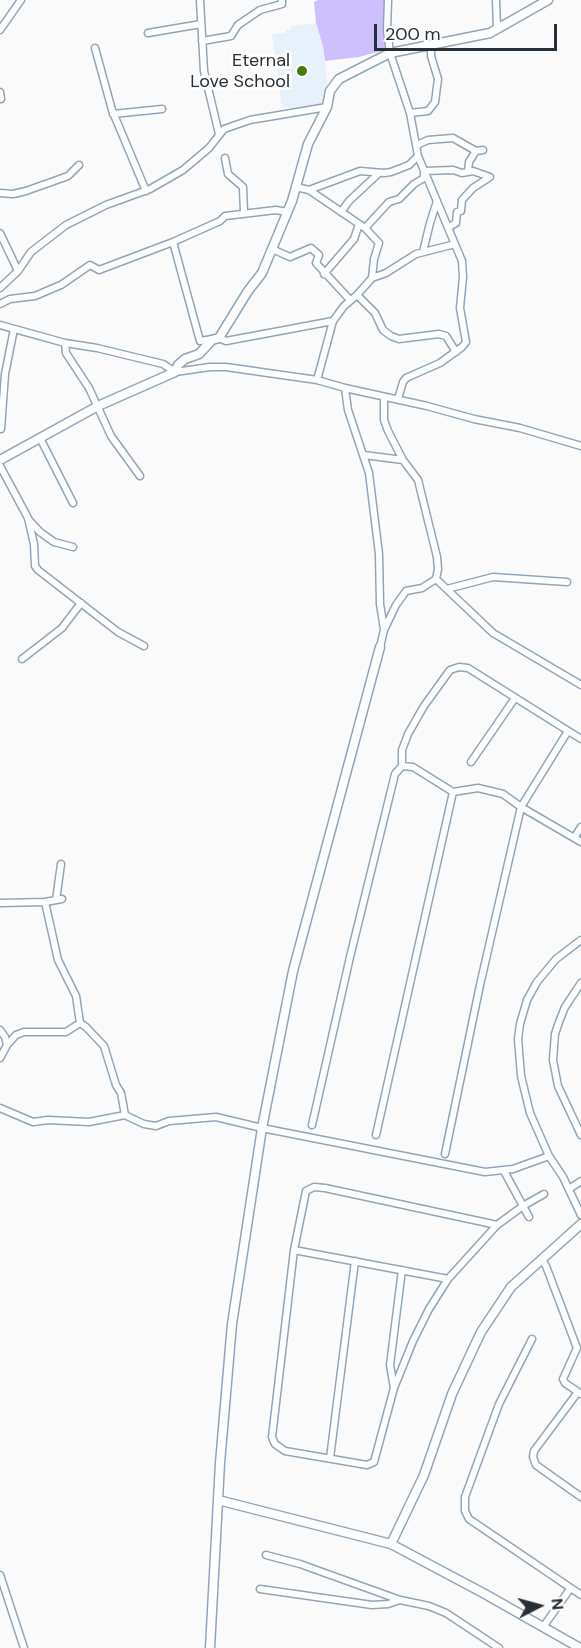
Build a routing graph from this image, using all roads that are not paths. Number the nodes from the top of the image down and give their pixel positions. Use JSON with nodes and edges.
{"nodes":[{"id":1,"x":21,"y":0,"type":"edge"},
{"id":2,"x":200,"y":0,"type":"edge"},
{"id":3,"x":282,"y":0,"type":"edge"},
{"id":4,"x":388,"y":0,"type":"edge"},
{"id":5,"x":496,"y":0,"type":"edge"},
{"id":6,"x":548,"y":0,"type":"edge"},
{"id":7,"x":201,"y":24,"type":"junction"},
{"id":8,"x":497,"y":29,"type":"junction"},
{"id":9,"x":0,"y":30,"type":"edge"},
{"id":10,"x":148,"y":33,"type":"dead end"},
{"id":11,"x":202,"y":41,"type":"junction"},
{"id":12,"x":431,"y":45,"type":"junction"},
{"id":13,"x":95,"y":48,"type":"dead end"},
{"id":14,"x":390,"y":53,"type":"junction"},
{"id":15,"x":0,"y":92,"type":"edge"},
{"id":16,"x":1,"y":99,"type":"edge"},
{"id":17,"x":327,"y":106,"type":"junction"},
{"id":18,"x":162,"y":109,"type":"dead end"},
{"id":19,"x":410,"y":113,"type":"junction"},
{"id":20,"x":113,"y":114,"type":"junction"},
{"id":21,"x":219,"y":135,"type":"junction"},
{"id":22,"x":417,"y":145,"type":"junction"},
{"id":23,"x":418,"y":156,"type":"junction"},
{"id":24,"x":225,"y":158,"type":"dead end"},
{"id":25,"x":79,"y":165,"type":"dead end"},
{"id":26,"x":409,"y":165,"type":"junction"},
{"id":27,"x":423,"y":168,"type":"junction"},
{"id":28,"x":468,"y":172,"type":"junction"},
{"id":29,"x":379,"y":173,"type":"junction"},
{"id":30,"x":296,"y":188,"type":"junction"},
{"id":31,"x":309,"y":190,"type":"junction"},
{"id":32,"x":146,"y":191,"type":"junction"},
{"id":33,"x":0,"y":193,"type":"edge"},
{"id":34,"x":437,"y":200,"type":"junction"},
{"id":35,"x":287,"y":212,"type":"junction"},
{"id":36,"x":341,"y":212,"type":"junction"},
{"id":37,"x":244,"y":213,"type":"junction"},
{"id":38,"x":362,"y":226,"type":"junction"},
{"id":39,"x":449,"y":227,"type":"junction"},
{"id":40,"x":0,"y":233,"type":"edge"},
{"id":41,"x":173,"y":242,"type":"junction"},
{"id":42,"x":455,"y":244,"type":"junction"},
{"id":43,"x":272,"y":249,"type":"junction"},
{"id":44,"x":423,"y":252,"type":"junction"},
{"id":45,"x":18,"y":271,"type":"junction"},
{"id":46,"x":324,"y":274,"type":"junction"},
{"id":47,"x":372,"y":278,"type":"junction"},
{"id":48,"x":0,"y":288,"type":"edge"},
{"id":49,"x":357,"y":295,"type":"junction"},
{"id":50,"x":350,"y":300,"type":"junction"},
{"id":51,"x":0,"y":304,"type":"edge"},
{"id":52,"x":333,"y":321,"type":"junction"},
{"id":53,"x":0,"y":325,"type":"edge"},
{"id":54,"x":14,"y":329,"type":"junction"},
{"id":55,"x":219,"y":338,"type":"junction"},
{"id":56,"x":64,"y":344,"type":"junction"},
{"id":57,"x":456,"y":352,"type":"junction"},
{"id":58,"x":175,"y":372,"type":"junction"},
{"id":59,"x":317,"y":380,"type":"junction"},
{"id":60,"x":345,"y":388,"type":"junction"},
{"id":61,"x":384,"y":397,"type":"junction"},
{"id":62,"x":398,"y":399,"type":"junction"},
{"id":63,"x":98,"y":406,"type":"junction"},
{"id":64,"x":1,"y":429,"type":"edge"},
{"id":65,"x":40,"y":438,"type":"junction"},
{"id":66,"x":581,"y":446,"type":"edge"},
{"id":67,"x":364,"y":455,"type":"junction"},
{"id":68,"x":0,"y":459,"type":"edge"},
{"id":69,"x":403,"y":460,"type":"junction"},
{"id":70,"x":0,"y":466,"type":"edge"},
{"id":71,"x":140,"y":476,"type":"dead end"},
{"id":72,"x":73,"y":503,"type":"dead end"},
{"id":73,"x":28,"y":518,"type":"junction"},
{"id":74,"x":72,"y":548,"type":"dead end"},
{"id":75,"x":436,"y":579,"type":"junction"},
{"id":76,"x":567,"y":582,"type":"dead end"},
{"id":77,"x":447,"y":590,"type":"junction"},
{"id":78,"x":81,"y":603,"type":"junction"},
{"id":79,"x":384,"y":630,"type":"junction"},
{"id":80,"x":144,"y":646,"type":"dead end"},
{"id":81,"x":380,"y":647,"type":"joint"},
{"id":82,"x":22,"y":658,"type":"dead end"},
{"id":83,"x":581,"y":685,"type":"edge"},
{"id":84,"x":515,"y":698,"type":"junction"},
{"id":85,"x":568,"y":731,"type":"junction"},
{"id":86,"x":581,"y":739,"type":"edge"},
{"id":87,"x":471,"y":762,"type":"dead end"},
{"id":88,"x":402,"y":766,"type":"junction"},
{"id":89,"x":453,"y":792,"type":"junction"},
{"id":90,"x":521,"y":807,"type":"junction"},
{"id":91,"x":581,"y":827,"type":"edge"},
{"id":92,"x":574,"y":838,"type":"junction"},
{"id":93,"x":581,"y":842,"type":"edge"},
{"id":94,"x":61,"y":864,"type":"dead end"},
{"id":95,"x":45,"y":902,"type":"junction"},
{"id":96,"x":0,"y":903,"type":"edge"},
{"id":97,"x":581,"y":940,"type":"edge"},
{"id":98,"x":581,"y":983,"type":"edge"},
{"id":99,"x":80,"y":1023,"type":"junction"},
{"id":100,"x":0,"y":1030,"type":"edge"},
{"id":101,"x":7,"y":1045,"type":"junction"},
{"id":102,"x":0,"y":1058,"type":"edge"},
{"id":103,"x":0,"y":1108,"type":"edge"},
{"id":104,"x":125,"y":1115,"type":"junction"},
{"id":105,"x":312,"y":1125,"type":"dead end"},
{"id":106,"x":262,"y":1128,"type":"junction"},
{"id":107,"x":376,"y":1134,"type":"dead end"},
{"id":108,"x":581,"y":1135,"type":"edge"},
{"id":109,"x":445,"y":1154,"type":"dead end"},
{"id":110,"x":549,"y":1156,"type":"junction"},
{"id":111,"x":504,"y":1171,"type":"junction"},
{"id":112,"x":581,"y":1181,"type":"edge"},
{"id":113,"x":569,"y":1189,"type":"junction"},
{"id":114,"x":544,"y":1194,"type":"dead end"},
{"id":115,"x":523,"y":1206,"type":"junction"},
{"id":116,"x":581,"y":1215,"type":"edge"},
{"id":117,"x":529,"y":1217,"type":"dead end"},
{"id":118,"x":581,"y":1224,"type":"edge"},
{"id":119,"x":497,"y":1225,"type":"junction"},
{"id":120,"x":294,"y":1250,"type":"junction"},
{"id":121,"x":541,"y":1260,"type":"junction"},
{"id":122,"x":355,"y":1261,"type":"junction"},
{"id":123,"x":402,"y":1270,"type":"junction"},
{"id":124,"x":448,"y":1279,"type":"junction"},
{"id":125,"x":532,"y":1339,"type":"dead end"},
{"id":126,"x":394,"y":1388,"type":"junction"},
{"id":127,"x":579,"y":1393,"type":"edge"},
{"id":128,"x":330,"y":1458,"type":"junction"},
{"id":129,"x":581,"y":1497,"type":"edge"},
{"id":130,"x":218,"y":1500,"type":"junction"},
{"id":131,"x":391,"y":1544,"type":"junction"},
{"id":132,"x":266,"y":1555,"type":"dead end"},
{"id":133,"x":0,"y":1575,"type":"edge"},
{"id":134,"x":260,"y":1589,"type":"dead end"},
{"id":135,"x":570,"y":1589,"type":"junction"},
{"id":136,"x":581,"y":1595,"type":"edge"},
{"id":137,"x":400,"y":1600,"type":"junction"},
{"id":138,"x":543,"y":1627,"type":"junction"},
{"id":139,"x":24,"y":1648,"type":"edge"},
{"id":140,"x":210,"y":1648,"type":"edge"},
{"id":141,"x":499,"y":1648,"type":"edge"},
{"id":142,"x":580,"y":1648,"type":"edge"}],
"edges":[{"from":1,"to":9,"type":"street"},
{"from":2,"to":7,"type":"street"},
{"from":3,"to":11,"type":"street"},
{"from":4,"to":14,"type":"street"},
{"from":5,"to":8,"type":"street"},
{"from":6,"to":8,"type":"street"},
{"from":7,"to":10,"type":"street"},
{"from":7,"to":11,"type":"street"},
{"from":8,"to":12,"type":"street"},
{"from":11,"to":21,"type":"street"},
{"from":12,"to":14,"type":"street"},
{"from":12,"to":19,"type":"street"},
{"from":13,"to":20,"type":"street"},
{"from":14,"to":17,"type":"street"},
{"from":14,"to":19,"type":"street"},
{"from":15,"to":16,"type":"street"},
{"from":17,"to":21,"type":"street"},
{"from":17,"to":30,"type":"street"},
{"from":18,"to":20,"type":"street"},
{"from":19,"to":22,"type":"street"},
{"from":20,"to":32,"type":"street"},
{"from":21,"to":32,"type":"street"},
{"from":22,"to":23,"type":"street"},
{"from":22,"to":28,"type":"street"},
{"from":23,"to":26,"type":"street"},
{"from":23,"to":27,"type":"street"},
{"from":24,"to":37,"type":"street"},
{"from":25,"to":33,"type":"street"},
{"from":26,"to":27,"type":"street"},
{"from":26,"to":29,"type":"street"},
{"from":27,"to":28,"type":"street"},
{"from":27,"to":34,"type":"street"},
{"from":27,"to":38,"type":"street"},
{"from":28,"to":39,"type":"street"},
{"from":29,"to":31,"type":"street"},
{"from":29,"to":36,"type":"street"},
{"from":30,"to":31,"type":"street"},
{"from":30,"to":35,"type":"street"},
{"from":31,"to":36,"type":"street"},
{"from":32,"to":45,"type":"street"},
{"from":34,"to":39,"type":"street"},
{"from":34,"to":44,"type":"street"},
{"from":35,"to":37,"type":"street"},
{"from":35,"to":43,"type":"street"},
{"from":36,"to":38,"type":"street"},
{"from":37,"to":41,"type":"street"},
{"from":38,"to":46,"type":"street"},
{"from":38,"to":47,"type":"street"},
{"from":39,"to":42,"type":"street"},
{"from":40,"to":45,"type":"street"},
{"from":41,"to":51,"type":"street"},
{"from":41,"to":55,"type":"street"},
{"from":42,"to":44,"type":"street"},
{"from":42,"to":57,"type":"street"},
{"from":43,"to":46,"type":"street"},
{"from":43,"to":55,"type":"street"},
{"from":44,"to":47,"type":"street"},
{"from":45,"to":48,"type":"street"},
{"from":46,"to":50,"type":"street"},
{"from":47,"to":49,"type":"street"},
{"from":49,"to":50,"type":"street"},
{"from":49,"to":57,"type":"street"},
{"from":50,"to":52,"type":"street"},
{"from":52,"to":55,"type":"street"},
{"from":52,"to":59,"type":"street"},
{"from":53,"to":54,"type":"street"},
{"from":54,"to":56,"type":"street"},
{"from":54,"to":64,"type":"street"},
{"from":55,"to":58,"type":"street"},
{"from":56,"to":58,"type":"street"},
{"from":56,"to":63,"type":"street"},
{"from":57,"to":62,"type":"street"},
{"from":58,"to":59,"type":"street"},
{"from":58,"to":63,"type":"street"},
{"from":59,"to":60,"type":"street"},
{"from":60,"to":61,"type":"street"},
{"from":60,"to":67,"type":"street"},
{"from":61,"to":62,"type":"street"},
{"from":61,"to":69,"type":"street"},
{"from":62,"to":66,"type":"street"},
{"from":63,"to":65,"type":"street"},
{"from":63,"to":71,"type":"street"},
{"from":65,"to":68,"type":"street"},
{"from":65,"to":72,"type":"street"},
{"from":67,"to":69,"type":"street"},
{"from":67,"to":79,"type":"street"},
{"from":69,"to":75,"type":"street"},
{"from":70,"to":73,"type":"street"},
{"from":73,"to":74,"type":"street"},
{"from":73,"to":78,"type":"street"},
{"from":75,"to":77,"type":"street"},
{"from":75,"to":79,"type":"street"},
{"from":76,"to":77,"type":"street"},
{"from":77,"to":83,"type":"street"},
{"from":78,"to":80,"type":"street"},
{"from":78,"to":82,"type":"street"},
{"from":79,"to":81,"type":"street"},
{"from":81,"to":106,"type":"street"},
{"from":84,"to":85,"type":"street"},
{"from":84,"to":87,"type":"street"},
{"from":84,"to":88,"type":"street"},
{"from":85,"to":86,"type":"street"},
{"from":85,"to":90,"type":"street"},
{"from":88,"to":89,"type":"street"},
{"from":88,"to":105,"type":"street"},
{"from":89,"to":90,"type":"street"},
{"from":89,"to":107,"type":"street"},
{"from":90,"to":92,"type":"street"},
{"from":90,"to":109,"type":"street"},
{"from":91,"to":92,"type":"street"},
{"from":92,"to":93,"type":"street"},
{"from":94,"to":95,"type":"street"},
{"from":95,"to":96,"type":"street"},
{"from":95,"to":99,"type":"street"},
{"from":97,"to":110,"type":"street"},
{"from":98,"to":108,"type":"street"},
{"from":99,"to":101,"type":"street"},
{"from":99,"to":104,"type":"street"},
{"from":100,"to":101,"type":"street"},
{"from":101,"to":102,"type":"street"},
{"from":103,"to":104,"type":"street"},
{"from":104,"to":106,"type":"street"},
{"from":106,"to":111,"type":"street"},
{"from":106,"to":130,"type":"street"},
{"from":110,"to":111,"type":"street"},
{"from":110,"to":113,"type":"street"},
{"from":111,"to":115,"type":"street"},
{"from":112,"to":113,"type":"street"},
{"from":113,"to":116,"type":"street"},
{"from":114,"to":115,"type":"street"},
{"from":115,"to":117,"type":"street"},
{"from":115,"to":119,"type":"street"},
{"from":118,"to":121,"type":"street"},
{"from":119,"to":120,"type":"street"},
{"from":119,"to":124,"type":"street"},
{"from":120,"to":122,"type":"street"},
{"from":120,"to":128,"type":"street"},
{"from":121,"to":127,"type":"street"},
{"from":121,"to":131,"type":"street"},
{"from":122,"to":123,"type":"street"},
{"from":122,"to":128,"type":"street"},
{"from":123,"to":124,"type":"street"},
{"from":123,"to":126,"type":"street"},
{"from":124,"to":126,"type":"street"},
{"from":125,"to":135,"type":"street"},
{"from":126,"to":128,"type":"street"},
{"from":127,"to":129,"type":"street"},
{"from":130,"to":131,"type":"street"},
{"from":130,"to":140,"type":"street"},
{"from":131,"to":138,"type":"street"},
{"from":132,"to":137,"type":"street"},
{"from":133,"to":139,"type":"street"},
{"from":134,"to":137,"type":"street"},
{"from":135,"to":136,"type":"street"},
{"from":135,"to":138,"type":"street"},
{"from":137,"to":141,"type":"street"},
{"from":138,"to":142,"type":"street"}]}
